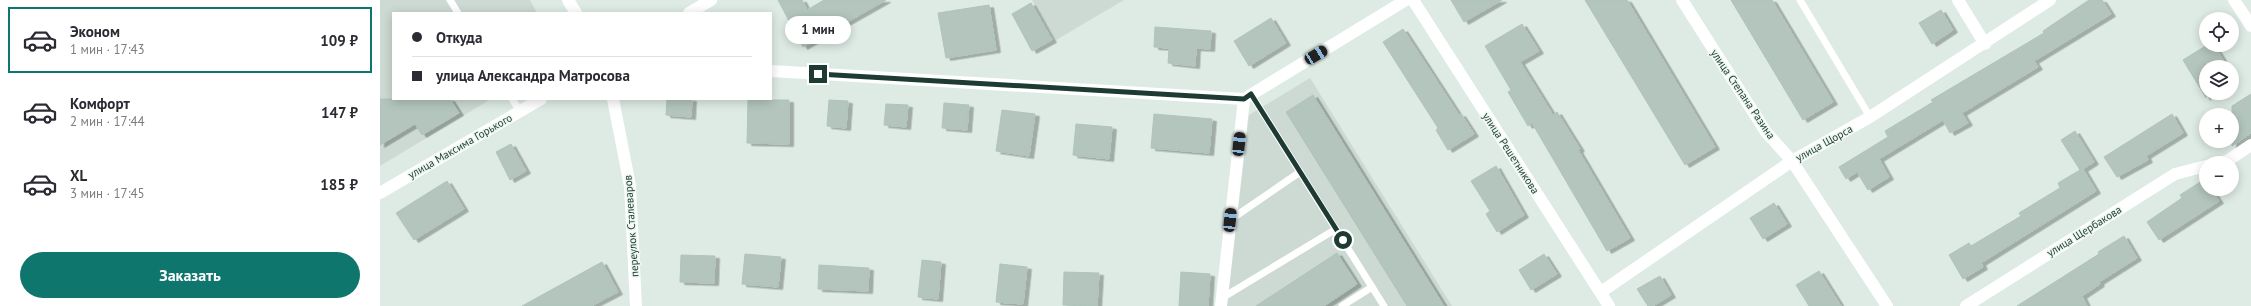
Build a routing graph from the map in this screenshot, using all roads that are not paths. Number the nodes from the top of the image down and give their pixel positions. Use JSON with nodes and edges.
{"nodes":[{"id":1,"x":450,"y":0,"type":"edge"},
{"id":2,"x":568,"y":0,"type":"edge"},
{"id":3,"x":711,"y":0,"type":"edge"},
{"id":4,"x":1406,"y":0,"type":"edge"},
{"id":5,"x":1413,"y":0,"type":"edge"},
{"id":6,"x":1682,"y":0,"type":"edge"},
{"id":7,"x":1800,"y":0,"type":"edge"},
{"id":8,"x":1958,"y":0,"type":"edge"},
{"id":9,"x":2050,"y":0,"type":"edge"},
{"id":10,"x":2234,"y":0,"type":"edge"},
{"id":11,"x":457,"y":12,"type":"edge"},
{"id":12,"x":575,"y":12,"type":"edge"},
{"id":13,"x":691,"y":12,"type":"edge"},
{"id":14,"x":2251,"y":26,"type":"edge"},
{"id":15,"x":1985,"y":44,"type":"junction"},
{"id":16,"x":772,"y":71,"type":"edge"},
{"id":17,"x":1248,"y":97,"type":"junction"},
{"id":18,"x":513,"y":100,"type":"edge"},
{"id":19,"x":539,"y":100,"type":"edge"},
{"id":20,"x":613,"y":100,"type":"edge"},
{"id":21,"x":520,"y":111,"type":"junction"},
{"id":22,"x":1870,"y":117,"type":"junction"},
{"id":23,"x":2251,"y":145,"type":"edge"},
{"id":24,"x":2234,"y":156,"type":"edge"},
{"id":25,"x":1792,"y":161,"type":"junction"},
{"id":26,"x":2199,"y":168,"type":"edge"},
{"id":27,"x":1300,"y":172,"type":"junction"},
{"id":28,"x":380,"y":192,"type":"edge"},
{"id":29,"x":1230,"y":220,"type":"junction"},
{"id":30,"x":1336,"y":229,"type":"junction"},
{"id":31,"x":1372,"y":287,"type":"junction"},
{"id":32,"x":1600,"y":292,"type":"junction"},
{"id":33,"x":1221,"y":302,"type":"edge"},
{"id":34,"x":636,"y":306,"type":"edge"},
{"id":35,"x":1342,"y":306,"type":"edge"},
{"id":36,"x":1384,"y":306,"type":"edge"},
{"id":37,"x":1610,"y":306,"type":"edge"},
{"id":38,"x":1887,"y":306,"type":"edge"},
{"id":39,"x":1966,"y":306,"type":"edge"}],
"edges":[{"from":1,"to":11,"type":"lane"},
{"from":2,"to":12,"type":"street"},
{"from":3,"to":13,"type":"street"},
{"from":4,"to":17,"type":"street"},
{"from":5,"to":32,"type":"street","name":"улица Решетникова"},
{"from":6,"to":25,"type":"street","name":"улица Степана Разина"},
{"from":7,"to":22,"type":"lane"},
{"from":8,"to":15,"type":"street"},
{"from":9,"to":15,"type":"street","name":"улица Щорса"},
{"from":10,"to":14,"type":"street"},
{"from":15,"to":22,"type":"street","name":"улица Щорса"},
{"from":16,"to":17,"type":"street"},
{"from":17,"to":27,"type":"lane"},
{"from":17,"to":29,"type":"street"},
{"from":18,"to":21,"type":"lane"},
{"from":19,"to":21,"type":"street","name":"улица Максима Горького"},
{"from":20,"to":34,"type":"street","name":"переулок Сталеваров"},
{"from":21,"to":28,"type":"street","name":"улица Максима Горького"},
{"from":22,"to":25,"type":"street","name":"улица Щорса"},
{"from":23,"to":24,"type":"street"},
{"from":25,"to":32,"type":"street","name":"улица Щорса"},
{"from":25,"to":38,"type":"street","name":"улица Степана Разина"},
{"from":26,"to":39,"type":"street","name":"улица Щербакова"},
{"from":27,"to":29,"type":"lane"},
{"from":27,"to":30,"type":"lane"},
{"from":29,"to":33,"type":"street"},
{"from":30,"to":31,"type":"lane"},
{"from":30,"to":33,"type":"lane"},
{"from":31,"to":35,"type":"lane"},
{"from":31,"to":36,"type":"lane"},
{"from":32,"to":37,"type":"street","name":"улица Решетникова"}]}
